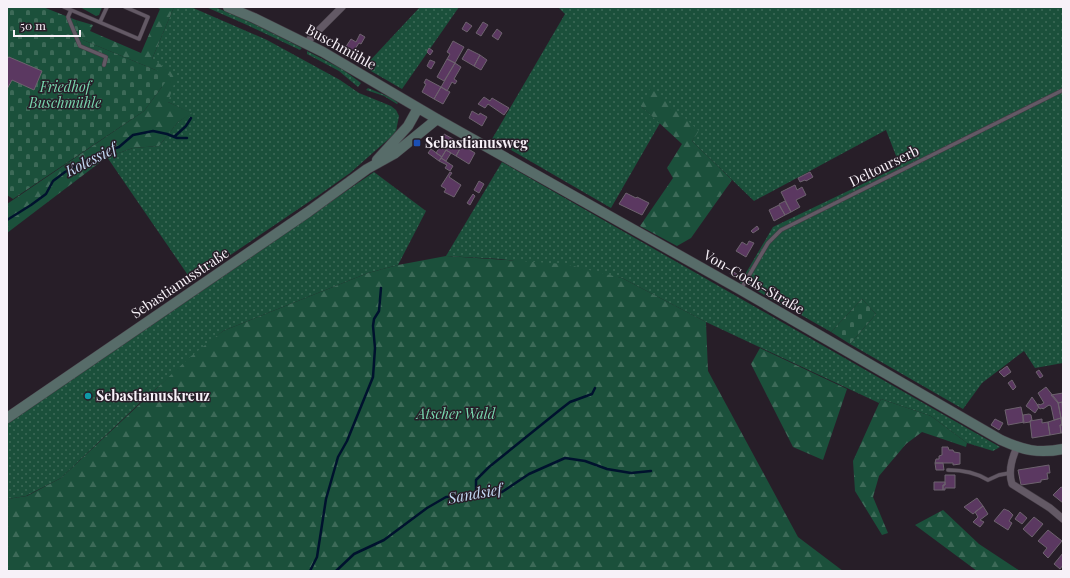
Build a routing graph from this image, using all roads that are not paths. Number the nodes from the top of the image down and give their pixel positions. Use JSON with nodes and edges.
{"nodes":[{"id":1,"x":64,"y":7,"type":"edge"},
{"id":2,"x":107,"y":7,"type":"edge"},
{"id":3,"x":125,"y":7,"type":"edge"},
{"id":4,"x":228,"y":7,"type":"edge"},
{"id":5,"x":342,"y":7,"type":"edge"},
{"id":6,"x":70,"y":10,"type":"junction"},
{"id":7,"x":100,"y":22,"type":"junction"},
{"id":8,"x":307,"y":44,"type":"junction"},
{"id":9,"x":104,"y":65,"type":"dead end"},
{"id":10,"x":1063,"y":90,"type":"edge"},
{"id":11,"x":418,"y":108,"type":"junction"},
{"id":12,"x":437,"y":119,"type":"junction"},
{"id":13,"x":367,"y":169,"type":"junction"},
{"id":14,"x":741,"y":290,"type":"junction"},
{"id":15,"x":7,"y":418,"type":"edge"},
{"id":16,"x":1017,"y":448,"type":"junction"},
{"id":17,"x":1063,"y":449,"type":"edge"},
{"id":18,"x":948,"y":470,"type":"dead end"},
{"id":19,"x":1010,"y":473,"type":"junction"},
{"id":20,"x":1063,"y":519,"type":"edge"}],
"edges":[{"from":1,"to":6,"type":"lane"},
{"from":2,"to":7,"type":"lane"},
{"from":3,"to":7,"type":"lane"},
{"from":4,"to":8,"type":"main road","name":"Buschmühle"},
{"from":5,"to":8,"type":"street"},
{"from":6,"to":7,"type":"lane"},
{"from":6,"to":9,"type":"lane"},
{"from":8,"to":11,"type":"main road","name":"Buschmühle"},
{"from":10,"to":14,"type":"lane","name":"Deltourserb"},
{"from":11,"to":12,"type":"main road","name":"Buschmühle"},
{"from":11,"to":13,"type":"main road","name":"Sebastianusstraße"},
{"from":12,"to":13,"type":"main road","name":"Sebastianusstraße"},
{"from":12,"to":14,"type":"main road","name":"Von-Coels-Straße"},
{"from":13,"to":15,"type":"main road","name":"Sebastianusstraße"},
{"from":14,"to":16,"type":"main road","name":"Von-Coels-Straße"},
{"from":16,"to":17,"type":"main road","name":"Von-Coels-Straße"},
{"from":16,"to":19,"type":"street"},
{"from":18,"to":19,"type":"lane"},
{"from":19,"to":20,"type":"street"}]}
